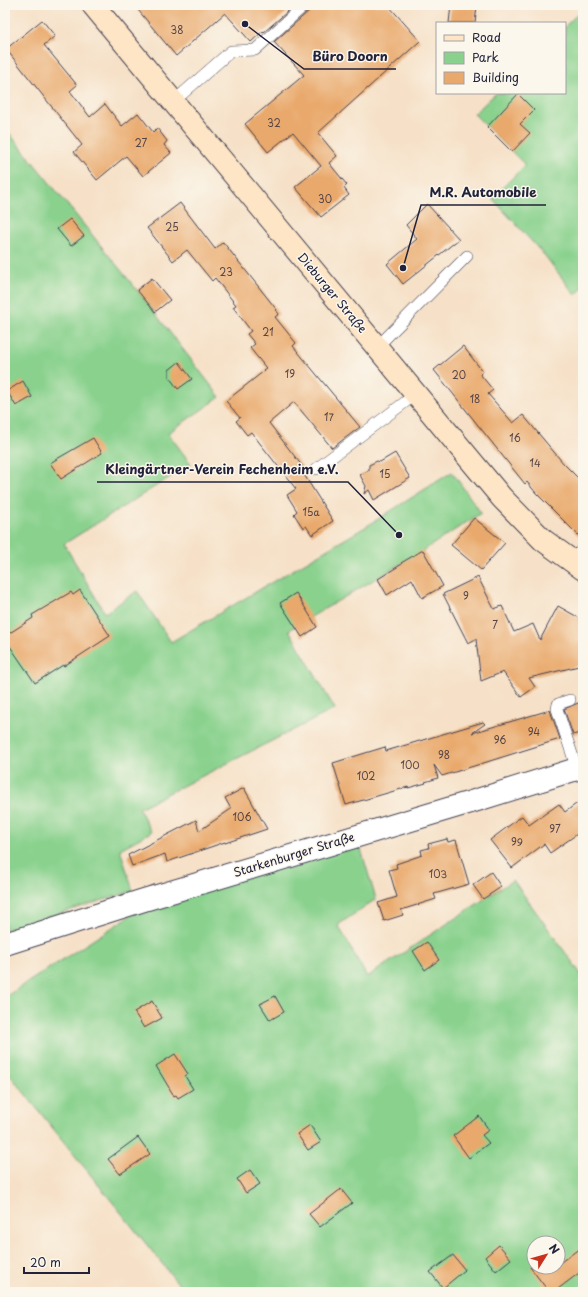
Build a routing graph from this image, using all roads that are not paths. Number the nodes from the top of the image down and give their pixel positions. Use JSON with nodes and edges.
{"nodes":[{"id":1,"x":93,"y":5,"type":"edge"},
{"id":2,"x":305,"y":5,"type":"edge"},
{"id":3,"x":173,"y":102,"type":"junction"},
{"id":4,"x":467,"y":256,"type":"dead end"},
{"id":5,"x":377,"y":347,"type":"junction"},
{"id":6,"x":416,"y":394,"type":"junction"},
{"id":7,"x":316,"y":469,"type":"dead end"},
{"id":8,"x":579,"y":560,"type":"edge"},
{"id":9,"x":570,"y":700,"type":"dead end"},
{"id":10,"x":580,"y":768,"type":"edge"},
{"id":11,"x":5,"y":944,"type":"edge"}],
"edges":[{"from":1,"to":3,"type":"street","name":"Dieburger Straße"},
{"from":2,"to":3,"type":"lane"},
{"from":3,"to":5,"type":"street","name":"Dieburger Straße"},
{"from":4,"to":5,"type":"lane"},
{"from":5,"to":6,"type":"street","name":"Dieburger Straße"},
{"from":6,"to":7,"type":"lane"},
{"from":6,"to":8,"type":"street","name":"Dieburger Straße"},
{"from":9,"to":10,"type":"lane"},
{"from":10,"to":11,"type":"street","name":"Starkenburger Straße"}]}
